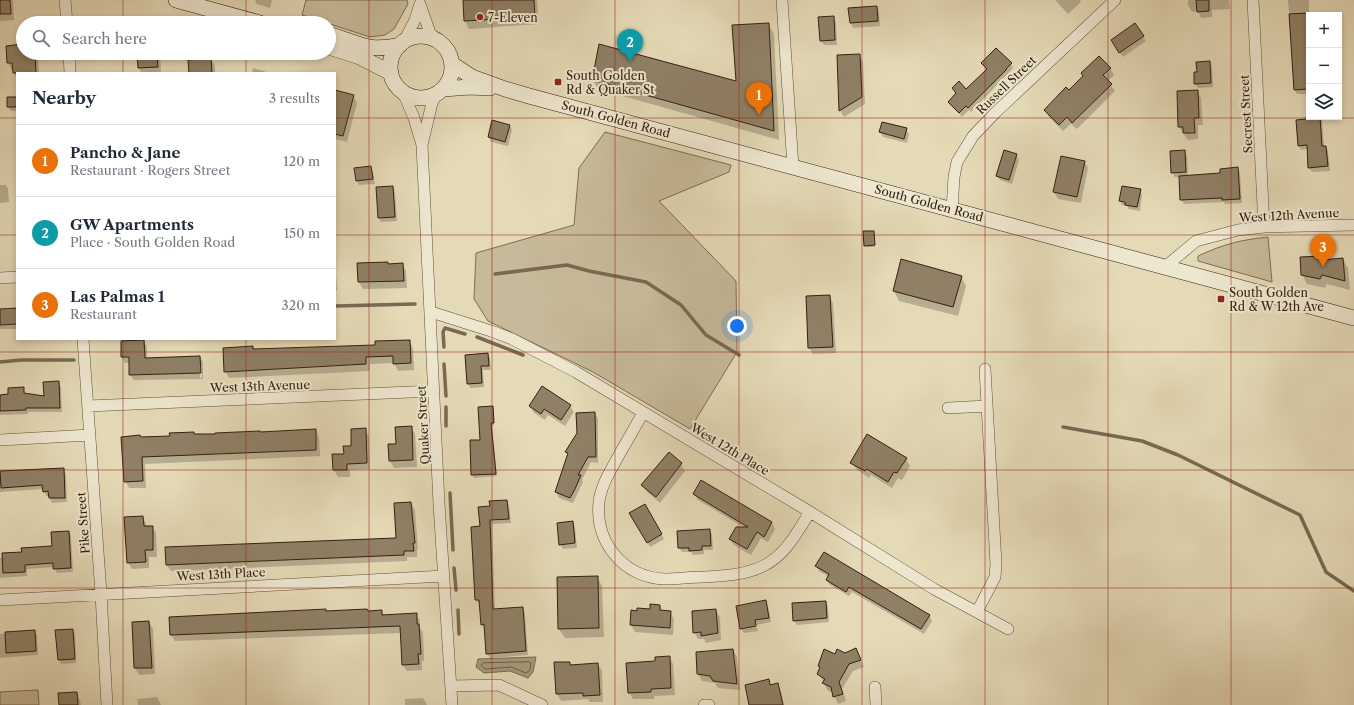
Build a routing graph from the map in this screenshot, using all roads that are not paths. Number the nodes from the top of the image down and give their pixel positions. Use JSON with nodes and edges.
{"nodes":[{"id":1,"x":65,"y":0,"type":"edge"},
{"id":2,"x":176,"y":0,"type":"edge"},
{"id":3,"x":782,"y":0,"type":"edge"},
{"id":4,"x":1115,"y":0,"type":"edge"},
{"id":5,"x":1253,"y":0,"type":"edge"},
{"id":6,"x":420,"y":2,"type":"edge"},
{"id":7,"x":66,"y":16,"type":"edge"},
{"id":8,"x":234,"y":16,"type":"edge"},
{"id":9,"x":336,"y":36,"type":"edge"},
{"id":10,"x":437,"y":40,"type":"junction"},
{"id":11,"x":402,"y":43,"type":"junction"},
{"id":12,"x":336,"y":49,"type":"edge"},
{"id":13,"x":69,"y":60,"type":"edge"},
{"id":14,"x":452,"y":64,"type":"junction"},
{"id":15,"x":70,"y":72,"type":"edge"},
{"id":16,"x":391,"y":73,"type":"junction"},
{"id":17,"x":505,"y":89,"type":"junction"},
{"id":18,"x":440,"y":91,"type":"junction"},
{"id":19,"x":403,"y":92,"type":"junction"},
{"id":20,"x":422,"y":144,"type":"junction"},
{"id":21,"x":793,"y":167,"type":"junction"},
{"id":22,"x":952,"y":210,"type":"junction"},
{"id":23,"x":1354,"y":225,"type":"edge"},
{"id":24,"x":1264,"y":227,"type":"junction"},
{"id":25,"x":1164,"y":267,"type":"junction"},
{"id":26,"x":16,"y":277,"type":"edge"},
{"id":27,"x":0,"y":278,"type":"edge"},
{"id":28,"x":431,"y":312,"type":"junction"},
{"id":29,"x":1354,"y":318,"type":"edge"},
{"id":30,"x":83,"y":340,"type":"edge"},
{"id":31,"x":984,"y":370,"type":"dead end"},
{"id":32,"x":434,"y":391,"type":"junction"},
{"id":33,"x":88,"y":406,"type":"junction"},
{"id":34,"x":987,"y":406,"type":"junction"},
{"id":35,"x":948,"y":408,"type":"dead end"},
{"id":36,"x":643,"y":413,"type":"junction"},
{"id":37,"x":90,"y":435,"type":"junction"},
{"id":38,"x":0,"y":440,"type":"edge"},
{"id":39,"x":810,"y":512,"type":"junction"},
{"id":40,"x":444,"y":576,"type":"junction"},
{"id":41,"x":101,"y":594,"type":"junction"},
{"id":42,"x":0,"y":600,"type":"edge"},
{"id":43,"x":977,"y":612,"type":"junction"},
{"id":44,"x":1008,"y":629,"type":"dead end"},
{"id":45,"x":451,"y":686,"type":"junction"},
{"id":46,"x":875,"y":687,"type":"dead end"},
{"id":47,"x":106,"y":705,"type":"edge"},
{"id":48,"x":452,"y":705,"type":"edge"},
{"id":49,"x":542,"y":705,"type":"edge"},
{"id":50,"x":704,"y":705,"type":"edge"},
{"id":51,"x":709,"y":705,"type":"edge"},
{"id":52,"x":876,"y":705,"type":"edge"}],
"edges":[{"from":1,"to":7,"type":"street"},
{"from":2,"to":8,"type":"main road"},
{"from":3,"to":21,"type":"street"},
{"from":4,"to":22,"type":"street","name":"Russell Street"},
{"from":5,"to":24,"type":"street","name":"Secrest Street"},
{"from":6,"to":10,"type":"street"},
{"from":6,"to":11,"type":"street"},
{"from":9,"to":11,"type":"main road"},
{"from":10,"to":11,"type":"main road"},
{"from":10,"to":14,"type":"main road"},
{"from":11,"to":16,"type":"main road"},
{"from":12,"to":16,"type":"main road"},
{"from":13,"to":15,"type":"street"},
{"from":14,"to":17,"type":"main road","name":"South Golden Road"},
{"from":14,"to":18,"type":"main road"},
{"from":16,"to":19,"type":"main road"},
{"from":17,"to":18,"type":"main road","name":"South Golden Road"},
{"from":17,"to":21,"type":"main road","name":"South Golden Road"},
{"from":18,"to":19,"type":"main road"},
{"from":18,"to":20,"type":"street","name":"Quaker Street"},
{"from":19,"to":20,"type":"street","name":"Quaker Street"},
{"from":20,"to":28,"type":"street","name":"Quaker Street"},
{"from":21,"to":22,"type":"main road","name":"South Golden Road"},
{"from":22,"to":25,"type":"main road","name":"South Golden Road"},
{"from":23,"to":24,"type":"street","name":"West 12th Avenue"},
{"from":24,"to":25,"type":"street","name":"West 12th Avenue"},
{"from":25,"to":29,"type":"main road","name":"South Golden Road"},
{"from":26,"to":27,"type":"street"},
{"from":28,"to":32,"type":"street","name":"Quaker Street"},
{"from":28,"to":36,"type":"street","name":"West 12th Place"},
{"from":30,"to":33,"type":"street","name":"Pike Street"},
{"from":31,"to":34,"type":"street"},
{"from":32,"to":33,"type":"street","name":"West 13th Avenue"},
{"from":32,"to":40,"type":"street","name":"Quaker Street"},
{"from":33,"to":37,"type":"street","name":"Pike Street"},
{"from":34,"to":35,"type":"street"},
{"from":34,"to":43,"type":"street"},
{"from":36,"to":39,"type":"street","name":"West 12th Place"},
{"from":36,"to":39,"type":"street"},
{"from":37,"to":38,"type":"street"},
{"from":37,"to":41,"type":"street","name":"Pike Street"},
{"from":39,"to":43,"type":"street","name":"West 12th Place"},
{"from":40,"to":41,"type":"street","name":"West 13th Place"},
{"from":40,"to":45,"type":"street","name":"Quaker Street"},
{"from":41,"to":42,"type":"street","name":"West 13th Place"},
{"from":41,"to":47,"type":"street","name":"Pike Street"},
{"from":43,"to":44,"type":"street","name":"West 12th Place"},
{"from":45,"to":48,"type":"street","name":"Quaker Street"},
{"from":45,"to":49,"type":"street"},
{"from":46,"to":52,"type":"street"},
{"from":50,"to":51,"type":"street"}]}
